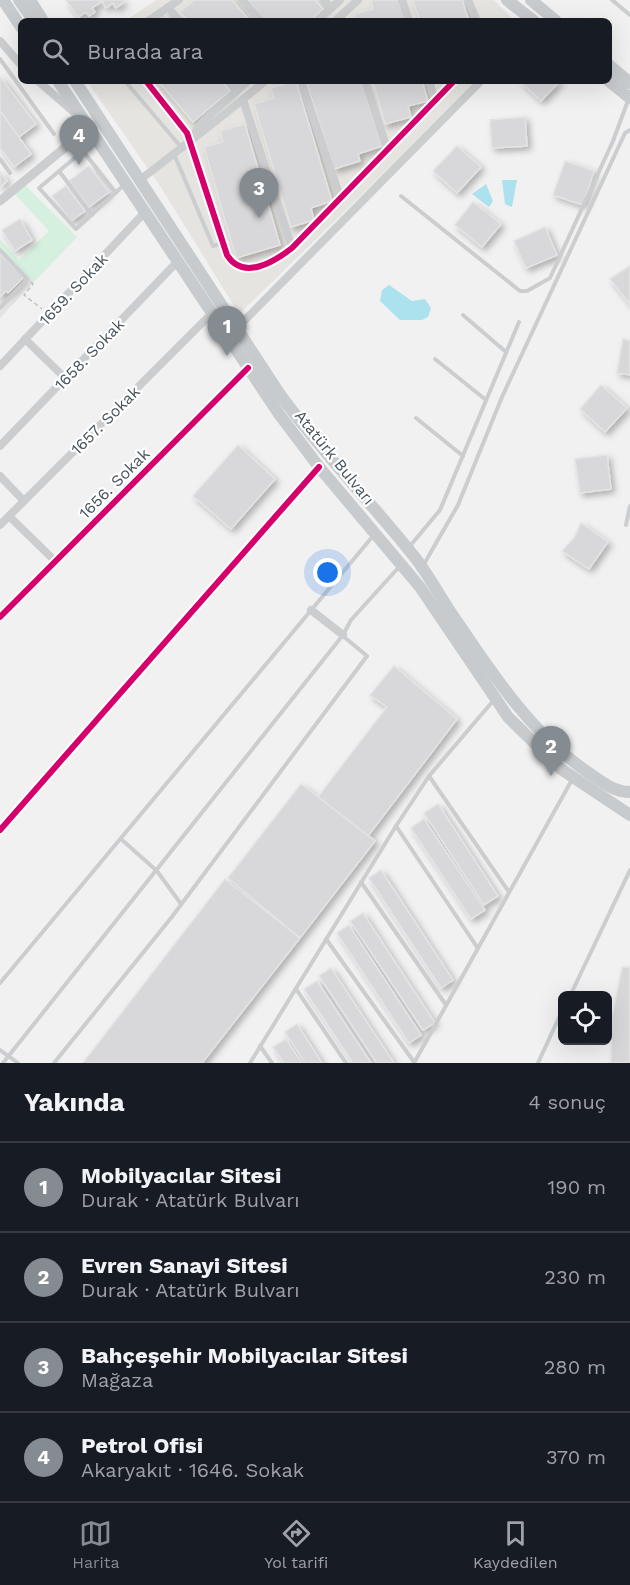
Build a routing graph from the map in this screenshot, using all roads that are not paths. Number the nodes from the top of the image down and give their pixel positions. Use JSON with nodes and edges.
{"nodes":[{"id":1,"x":3,"y":0,"type":"edge"},
{"id":2,"x":19,"y":0,"type":"edge"},
{"id":3,"x":30,"y":0,"type":"edge"},
{"id":4,"x":179,"y":0,"type":"edge"},
{"id":5,"x":243,"y":0,"type":"edge"},
{"id":6,"x":324,"y":0,"type":"edge"},
{"id":7,"x":340,"y":0,"type":"edge"},
{"id":8,"x":357,"y":0,"type":"edge"},
{"id":9,"x":402,"y":0,"type":"edge"},
{"id":10,"x":468,"y":0,"type":"edge"},
{"id":11,"x":531,"y":0,"type":"edge"},
{"id":12,"x":612,"y":0,"type":"edge"},
{"id":13,"x":511,"y":3,"type":"edge"},
{"id":14,"x":168,"y":7,"type":"junction"},
{"id":15,"x":332,"y":8,"type":"junction"},
{"id":16,"x":630,"y":15,"type":"edge"},
{"id":17,"x":32,"y":18,"type":"edge"},
{"id":18,"x":41,"y":18,"type":"edge"},
{"id":19,"x":152,"y":18,"type":"edge"},
{"id":20,"x":177,"y":18,"type":"edge"},
{"id":21,"x":258,"y":18,"type":"edge"},
{"id":22,"x":320,"y":18,"type":"edge"},
{"id":23,"x":337,"y":18,"type":"edge"},
{"id":24,"x":340,"y":18,"type":"edge"},
{"id":25,"x":408,"y":18,"type":"edge"},
{"id":26,"x":476,"y":18,"type":"edge"},
{"id":27,"x":518,"y":18,"type":"edge"},
{"id":28,"x":530,"y":18,"type":"edge"},
{"id":29,"x":552,"y":18,"type":"edge"},
{"id":30,"x":18,"y":22,"type":"edge"},
{"id":31,"x":0,"y":41,"type":"edge"},
{"id":32,"x":9,"y":54,"type":"junction"},
{"id":33,"x":0,"y":60,"type":"edge"},
{"id":34,"x":18,"y":62,"type":"edge"},
{"id":35,"x":612,"y":68,"type":"edge"},
{"id":36,"x":612,"y":83,"type":"edge"},
{"id":37,"x":630,"y":83,"type":"edge"},
{"id":38,"x":42,"y":84,"type":"edge"},
{"id":39,"x":60,"y":84,"type":"edge"},
{"id":40,"x":77,"y":84,"type":"edge"},
{"id":41,"x":128,"y":84,"type":"edge"},
{"id":42,"x":149,"y":84,"type":"edge"},
{"id":43,"x":232,"y":84,"type":"edge"},
{"id":44,"x":244,"y":84,"type":"edge"},
{"id":45,"x":262,"y":84,"type":"edge"},
{"id":46,"x":302,"y":84,"type":"edge"},
{"id":47,"x":366,"y":84,"type":"edge"},
{"id":48,"x":430,"y":84,"type":"edge"},
{"id":49,"x":451,"y":84,"type":"edge"},
{"id":50,"x":478,"y":84,"type":"edge"},
{"id":51,"x":237,"y":90,"type":"junction"},
{"id":52,"x":630,"y":98,"type":"edge"},
{"id":53,"x":243,"y":100,"type":"junction"},
{"id":54,"x":435,"y":100,"type":"junction"},
{"id":55,"x":90,"y":127,"type":"junction"},
{"id":56,"x":630,"y":130,"type":"edge"},
{"id":57,"x":54,"y":134,"type":"dead end"},
{"id":58,"x":190,"y":140,"type":"junction"},
{"id":59,"x":181,"y":147,"type":"junction"},
{"id":60,"x":387,"y":149,"type":"junction"},
{"id":61,"x":83,"y":151,"type":"junction"},
{"id":62,"x":173,"y":154,"type":"junction"},
{"id":63,"x":0,"y":159,"type":"edge"},
{"id":64,"x":59,"y":171,"type":"junction"},
{"id":65,"x":10,"y":173,"type":"dead end"},
{"id":66,"x":140,"y":180,"type":"junction"},
{"id":67,"x":126,"y":183,"type":"junction"},
{"id":68,"x":116,"y":193,"type":"junction"},
{"id":69,"x":401,"y":196,"type":"dead end"},
{"id":70,"x":340,"y":197,"type":"junction"},
{"id":71,"x":0,"y":201,"type":"edge"},
{"id":72,"x":145,"y":212,"type":"junction"},
{"id":73,"x":92,"y":215,"type":"junction"},
{"id":74,"x":223,"y":243,"type":"junction"},
{"id":75,"x":292,"y":248,"type":"junction"},
{"id":76,"x":0,"y":250,"type":"edge"},
{"id":77,"x":177,"y":262,"type":"junction"},
{"id":78,"x":0,"y":308,"type":"edge"},
{"id":79,"x":211,"y":315,"type":"junction"},
{"id":80,"x":463,"y":315,"type":"dead end"},
{"id":81,"x":519,"y":322,"type":"dead end"},
{"id":82,"x":237,"y":328,"type":"junction"},
{"id":83,"x":25,"y":339,"type":"junction"},
{"id":84,"x":506,"y":351,"type":"junction"},
{"id":85,"x":435,"y":358,"type":"dead end"},
{"id":86,"x":0,"y":366,"type":"edge"},
{"id":87,"x":248,"y":368,"type":"junction"},
{"id":88,"x":66,"y":378,"type":"junction"},
{"id":89,"x":486,"y":400,"type":"junction"},
{"id":90,"x":416,"y":418,"type":"dead end"},
{"id":91,"x":0,"y":446,"type":"edge"},
{"id":92,"x":463,"y":456,"type":"junction"},
{"id":93,"x":319,"y":467,"type":"junction"},
{"id":94,"x":0,"y":476,"type":"edge"},
{"id":95,"x":24,"y":501,"type":"junction"},
{"id":96,"x":630,"y":506,"type":"edge"},
{"id":97,"x":9,"y":516,"type":"junction"},
{"id":98,"x":0,"y":525,"type":"edge"},
{"id":99,"x":626,"y":525,"type":"dead end"},
{"id":100,"x":376,"y":533,"type":"junction"},
{"id":101,"x":410,"y":552,"type":"junction"},
{"id":102,"x":55,"y":561,"type":"junction"},
{"id":103,"x":402,"y":564,"type":"junction"},
{"id":104,"x":422,"y":567,"type":"junction"},
{"id":105,"x":311,"y":610,"type":"junction"},
{"id":106,"x":0,"y":617,"type":"edge"},
{"id":107,"x":343,"y":635,"type":"junction"},
{"id":108,"x":507,"y":690,"type":"junction"},
{"id":109,"x":494,"y":700,"type":"junction"},
{"id":110,"x":429,"y":776,"type":"junction"},
{"id":111,"x":573,"y":778,"type":"junction"},
{"id":112,"x":630,"y":792,"type":"edge"},
{"id":113,"x":630,"y":814,"type":"edge"},
{"id":114,"x":396,"y":826,"type":"junction"},
{"id":115,"x":0,"y":830,"type":"edge"},
{"id":116,"x":121,"y":839,"type":"junction"},
{"id":117,"x":630,"y":870,"type":"edge"},
{"id":118,"x":157,"y":872,"type":"junction"},
{"id":119,"x":361,"y":882,"type":"junction"},
{"id":120,"x":509,"y":892,"type":"junction"},
{"id":121,"x":181,"y":904,"type":"junction"},
{"id":122,"x":326,"y":939,"type":"junction"},
{"id":123,"x":477,"y":948,"type":"junction"},
{"id":124,"x":0,"y":983,"type":"edge"},
{"id":125,"x":296,"y":989,"type":"junction"},
{"id":126,"x":572,"y":991,"type":"edge"},
{"id":127,"x":446,"y":1005,"type":"junction"},
{"id":128,"x":558,"y":1020,"type":"edge"},
{"id":129,"x":260,"y":1046,"type":"junction"},
{"id":130,"x":0,"y":1050,"type":"edge"},
{"id":131,"x":8,"y":1056,"type":"junction"},
{"id":132,"x":3,"y":1063,"type":"edge"},
{"id":133,"x":18,"y":1063,"type":"edge"},
{"id":134,"x":54,"y":1063,"type":"edge"},
{"id":135,"x":250,"y":1063,"type":"edge"},
{"id":136,"x":272,"y":1063,"type":"edge"},
{"id":137,"x":346,"y":1063,"type":"edge"},
{"id":138,"x":414,"y":1063,"type":"edge"},
{"id":139,"x":538,"y":1063,"type":"edge"}],
"edges":[{"from":1,"to":30,"type":"main road"},
{"from":2,"to":17,"type":"main road"},
{"from":3,"to":18,"type":"main road"},
{"from":4,"to":14,"type":"street"},
{"from":5,"to":21,"type":"street"},
{"from":6,"to":15,"type":"street"},
{"from":7,"to":15,"type":"street"},
{"from":8,"to":24,"type":"street"},
{"from":9,"to":25,"type":"street"},
{"from":10,"to":26,"type":"street"},
{"from":11,"to":29,"type":"main road"},
{"from":12,"to":16,"type":"lane"},
{"from":13,"to":27,"type":"street"},
{"from":13,"to":28,"type":"main road"},
{"from":14,"to":19,"type":"street"},
{"from":14,"to":20,"type":"street"},
{"from":15,"to":22,"type":"street"},
{"from":15,"to":23,"type":"lane"},
{"from":31,"to":32,"type":"street"},
{"from":32,"to":33,"type":"lane"},
{"from":32,"to":34,"type":"street"},
{"from":33,"to":57,"type":"lane"},
{"from":35,"to":37,"type":"main road"},
{"from":36,"to":52,"type":"main road"},
{"from":38,"to":55,"type":"street"},
{"from":39,"to":55,"type":"main road","name":"Atatürk Bulvarı"},
{"from":40,"to":66,"type":"main road","name":"Atatürk Bulvarı"},
{"from":41,"to":59,"type":"lane"},
{"from":42,"to":58,"type":"street"},
{"from":43,"to":51,"type":"street"},
{"from":44,"to":51,"type":"street"},
{"from":45,"to":53,"type":"street"},
{"from":46,"to":70,"type":"street"},
{"from":47,"to":60,"type":"street"},
{"from":48,"to":54,"type":"street"},
{"from":49,"to":54,"type":"street"},
{"from":50,"to":82,"type":"street"},
{"from":51,"to":53,"type":"lane"},
{"from":51,"to":58,"type":"street"},
{"from":52,"to":69,"type":"lane"},
{"from":53,"to":58,"type":"street"},
{"from":53,"to":75,"type":"street"},
{"from":54,"to":60,"type":"street"},
{"from":55,"to":61,"type":"lane"},
{"from":55,"to":67,"type":"main road","name":"Atatürk Bulvarı"},
{"from":55,"to":71,"type":"street"},
{"from":56,"to":104,"type":"lane"},
{"from":58,"to":59,"type":"street"},
{"from":58,"to":74,"type":"street"},
{"from":59,"to":62,"type":"street"},
{"from":60,"to":70,"type":"street"},
{"from":61,"to":64,"type":"lane"},
{"from":61,"to":68,"type":"lane"},
{"from":62,"to":66,"type":"street"},
{"from":62,"to":74,"type":"lane"},
{"from":63,"to":65,"type":"lane"},
{"from":64,"to":73,"type":"lane"},
{"from":64,"to":73,"type":"lane"},
{"from":66,"to":82,"type":"main road","name":"Atatürk Bulvarı"},
{"from":67,"to":68,"type":"lane"},
{"from":67,"to":72,"type":"main road","name":"Atatürk Bulvarı"},
{"from":68,"to":73,"type":"lane"},
{"from":70,"to":75,"type":"street"},
{"from":72,"to":77,"type":"main road","name":"Atatürk Bulvarı"},
{"from":72,"to":83,"type":"street","name":"1659. Sokak"},
{"from":74,"to":75,"type":"street"},
{"from":76,"to":78,"type":"lane"},
{"from":77,"to":79,"type":"main road","name":"Atatürk Bulvarı"},
{"from":77,"to":88,"type":"street","name":"1658. Sokak"},
{"from":79,"to":87,"type":"main road","name":"Atatürk Bulvarı"},
{"from":79,"to":95,"type":"street","name":"1657. Sokak"},
{"from":80,"to":84,"type":"lane"},
{"from":81,"to":84,"type":"lane"},
{"from":82,"to":101,"type":"main road","name":"Atatürk Bulvarı"},
{"from":83,"to":86,"type":"street","name":"1659. Sokak"},
{"from":83,"to":88,"type":"street"},
{"from":84,"to":89,"type":"lane"},
{"from":85,"to":89,"type":"lane"},
{"from":87,"to":93,"type":"main road","name":"Atatürk Bulvarı"},
{"from":87,"to":102,"type":"street","name":"1656. Sokak"},
{"from":88,"to":91,"type":"street","name":"1658. Sokak"},
{"from":89,"to":92,"type":"lane"},
{"from":90,"to":92,"type":"lane"},
{"from":92,"to":101,"type":"lane"},
{"from":93,"to":100,"type":"main road","name":"Atatürk Bulvarı"},
{"from":93,"to":115,"type":"street"},
{"from":94,"to":95,"type":"street"},
{"from":95,"to":97,"type":"street","name":"1657. Sokak"},
{"from":96,"to":99,"type":"lane"},
{"from":97,"to":98,"type":"street","name":"1657. Sokak"},
{"from":97,"to":102,"type":"street"},
{"from":100,"to":103,"type":"main road","name":"Atatürk Bulvarı"},
{"from":100,"to":105,"type":"lane"},
{"from":101,"to":103,"type":"main road"},
{"from":101,"to":104,"type":"main road","name":"Atatürk Bulvarı"},
{"from":102,"to":106,"type":"street","name":"1656. Sokak"},
{"from":103,"to":107,"type":"lane"},
{"from":103,"to":109,"type":"main road","name":"Atatürk Bulvarı"},
{"from":104,"to":108,"type":"main road","name":"Atatürk Bulvarı"},
{"from":105,"to":107,"type":"street"},
{"from":105,"to":116,"type":"lane"},
{"from":107,"to":118,"type":"lane"},
{"from":107,"to":121,"type":"lane"},
{"from":108,"to":109,"type":"main road"},
{"from":108,"to":112,"type":"main road","name":"Atatürk Bulvarı"},
{"from":109,"to":110,"type":"lane"},
{"from":109,"to":111,"type":"main road","name":"Atatürk Bulvarı"},
{"from":110,"to":114,"type":"lane"},
{"from":110,"to":120,"type":"lane"},
{"from":111,"to":113,"type":"main road","name":"Atatürk Bulvarı"},
{"from":111,"to":120,"type":"lane"},
{"from":114,"to":119,"type":"lane"},
{"from":114,"to":123,"type":"lane"},
{"from":116,"to":118,"type":"lane"},
{"from":116,"to":124,"type":"lane"},
{"from":117,"to":126,"type":"lane"},
{"from":118,"to":121,"type":"lane"},
{"from":118,"to":131,"type":"lane"},
{"from":119,"to":122,"type":"lane"},
{"from":119,"to":127,"type":"lane"},
{"from":120,"to":123,"type":"lane"},
{"from":121,"to":134,"type":"lane"},
{"from":122,"to":125,"type":"lane"},
{"from":122,"to":138,"type":"lane"},
{"from":123,"to":127,"type":"lane"},
{"from":125,"to":129,"type":"lane"},
{"from":125,"to":137,"type":"lane"},
{"from":127,"to":138,"type":"lane"},
{"from":128,"to":139,"type":"lane"},
{"from":129,"to":135,"type":"lane"},
{"from":129,"to":136,"type":"lane"},
{"from":130,"to":131,"type":"lane"},
{"from":131,"to":132,"type":"lane"},
{"from":131,"to":133,"type":"lane"}]}
